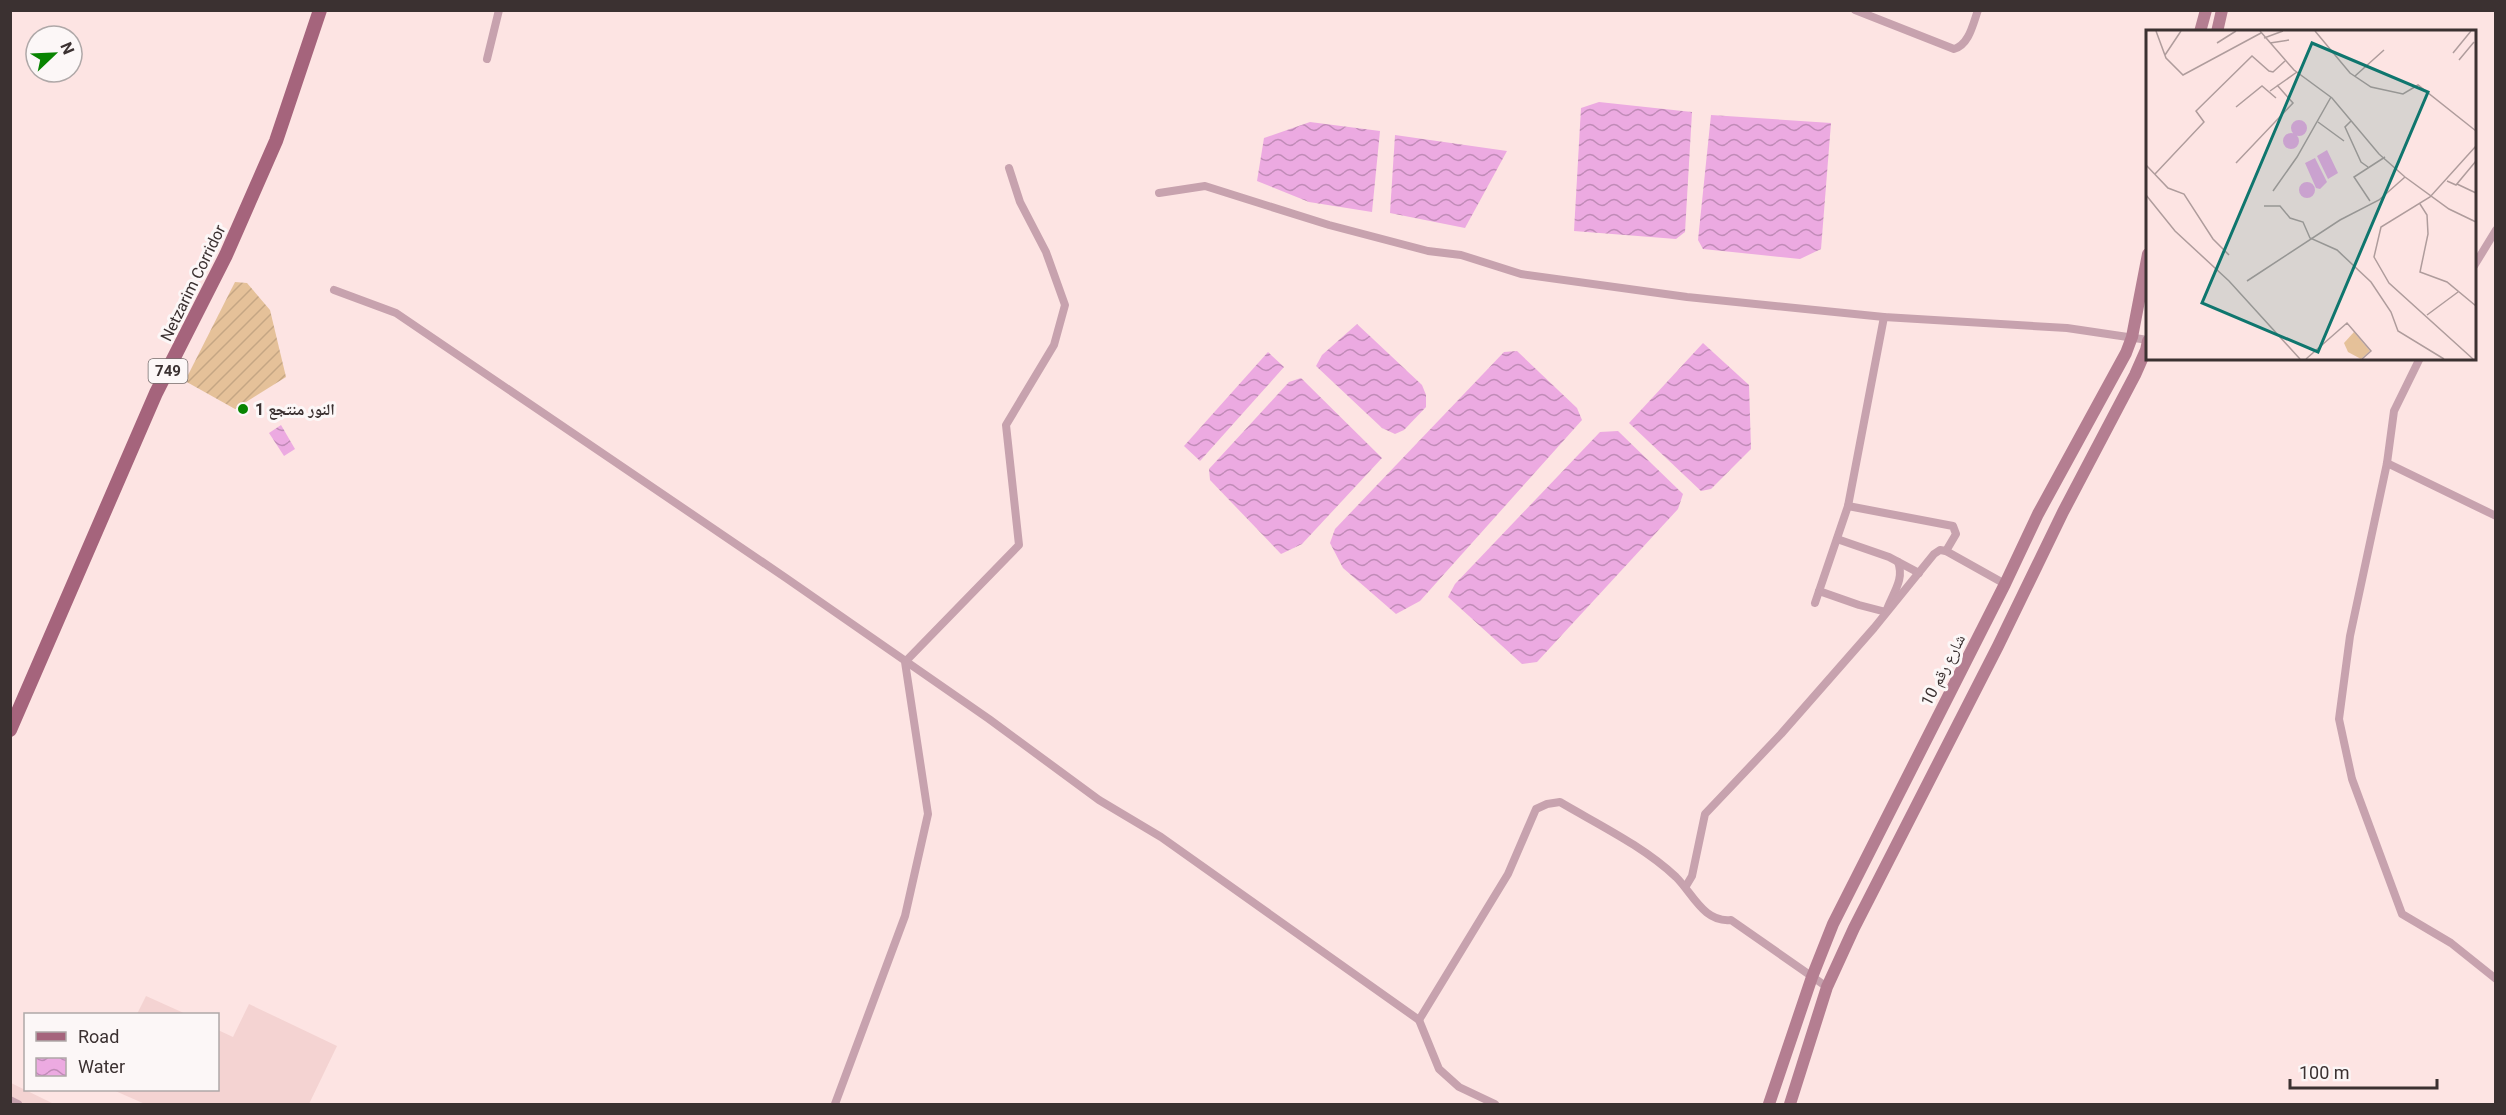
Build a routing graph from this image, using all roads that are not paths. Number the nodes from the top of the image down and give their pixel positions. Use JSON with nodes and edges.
{"nodes":[{"id":1,"x":320,"y":10,"type":"edge"},
{"id":2,"x":499,"y":10,"type":"edge"},
{"id":3,"x":1855,"y":10,"type":"edge"},
{"id":4,"x":1978,"y":10,"type":"edge"},
{"id":5,"x":2206,"y":10,"type":"edge"},
{"id":6,"x":2222,"y":10,"type":"edge"},
{"id":7,"x":2201,"y":30,"type":"edge"},
{"id":8,"x":2217,"y":30,"type":"edge"},
{"id":9,"x":487,"y":59,"type":"dead end"},
{"id":10,"x":1009,"y":168,"type":"dead end"},
{"id":11,"x":1159,"y":193,"type":"dead end"},
{"id":12,"x":2496,"y":230,"type":"edge"},
{"id":13,"x":2146,"y":264,"type":"edge"},
{"id":14,"x":2476,"y":264,"type":"edge"},
{"id":15,"x":334,"y":290,"type":"dead end"},
{"id":16,"x":1884,"y":317,"type":"junction"},
{"id":17,"x":2132,"y":337,"type":"junction"},
{"id":18,"x":2146,"y":340,"type":"edge"},
{"id":19,"x":2146,"y":350,"type":"edge"},
{"id":20,"x":2419,"y":360,"type":"edge"},
{"id":21,"x":2387,"y":463,"type":"junction"},
{"id":22,"x":1848,"y":506,"type":"junction"},
{"id":23,"x":2496,"y":516,"type":"edge"},
{"id":24,"x":1837,"y":539,"type":"junction"},
{"id":25,"x":1946,"y":551,"type":"junction"},
{"id":26,"x":1898,"y":562,"type":"junction"},
{"id":27,"x":1919,"y":573,"type":"junction"},
{"id":28,"x":2005,"y":584,"type":"junction"},
{"id":29,"x":1819,"y":591,"type":"junction"},
{"id":30,"x":1815,"y":603,"type":"dead end"},
{"id":31,"x":1886,"y":612,"type":"junction"},
{"id":32,"x":905,"y":662,"type":"junction"},
{"id":33,"x":10,"y":730,"type":"edge"},
{"id":34,"x":1686,"y":886,"type":"junction"},
{"id":35,"x":1812,"y":977,"type":"junction"},
{"id":36,"x":2496,"y":979,"type":"edge"},
{"id":37,"x":1827,"y":987,"type":"junction"},
{"id":38,"x":1419,"y":1020,"type":"junction"},
{"id":39,"x":10,"y":1100,"type":"edge"},
{"id":40,"x":18,"y":1104,"type":"edge"},
{"id":41,"x":836,"y":1104,"type":"edge"},
{"id":42,"x":1495,"y":1104,"type":"edge"},
{"id":43,"x":1769,"y":1104,"type":"edge"},
{"id":44,"x":1790,"y":1104,"type":"edge"}],
"edges":[{"from":1,"to":33,"type":"main road","name":"Netzarim Corridor","number":"749"},
{"from":2,"to":9,"type":"street"},
{"from":3,"to":4,"type":"street"},
{"from":5,"to":7,"type":"main road"},
{"from":6,"to":8,"type":"main road"},
{"from":10,"to":32,"type":"street"},
{"from":11,"to":16,"type":"street"},
{"from":12,"to":14,"type":"street"},
{"from":13,"to":17,"type":"main road","name":"شارع رقم 10"},
{"from":15,"to":32,"type":"street"},
{"from":16,"to":17,"type":"street"},
{"from":16,"to":22,"type":"street"},
{"from":17,"to":18,"type":"street"},
{"from":17,"to":28,"type":"main road","name":"شارع رقم 10"},
{"from":19,"to":37,"type":"main road"},
{"from":20,"to":21,"type":"street"},
{"from":21,"to":23,"type":"street"},
{"from":21,"to":36,"type":"street"},
{"from":22,"to":24,"type":"street"},
{"from":22,"to":25,"type":"street"},
{"from":24,"to":26,"type":"street"},
{"from":24,"to":29,"type":"street"},
{"from":25,"to":27,"type":"street"},
{"from":25,"to":28,"type":"street"},
{"from":26,"to":27,"type":"street"},
{"from":26,"to":31,"type":"street"},
{"from":27,"to":31,"type":"street"},
{"from":28,"to":35,"type":"main road","name":"شارع رقم 10"},
{"from":29,"to":30,"type":"street"},
{"from":29,"to":31,"type":"street"},
{"from":31,"to":34,"type":"street"},
{"from":32,"to":38,"type":"street"},
{"from":32,"to":41,"type":"street"},
{"from":34,"to":35,"type":"street"},
{"from":34,"to":38,"type":"street"},
{"from":35,"to":37,"type":"street"},
{"from":35,"to":43,"type":"main road","name":"شارع رقم 10"},
{"from":37,"to":44,"type":"main road"},
{"from":38,"to":42,"type":"street"},
{"from":39,"to":40,"type":"street"}]}
